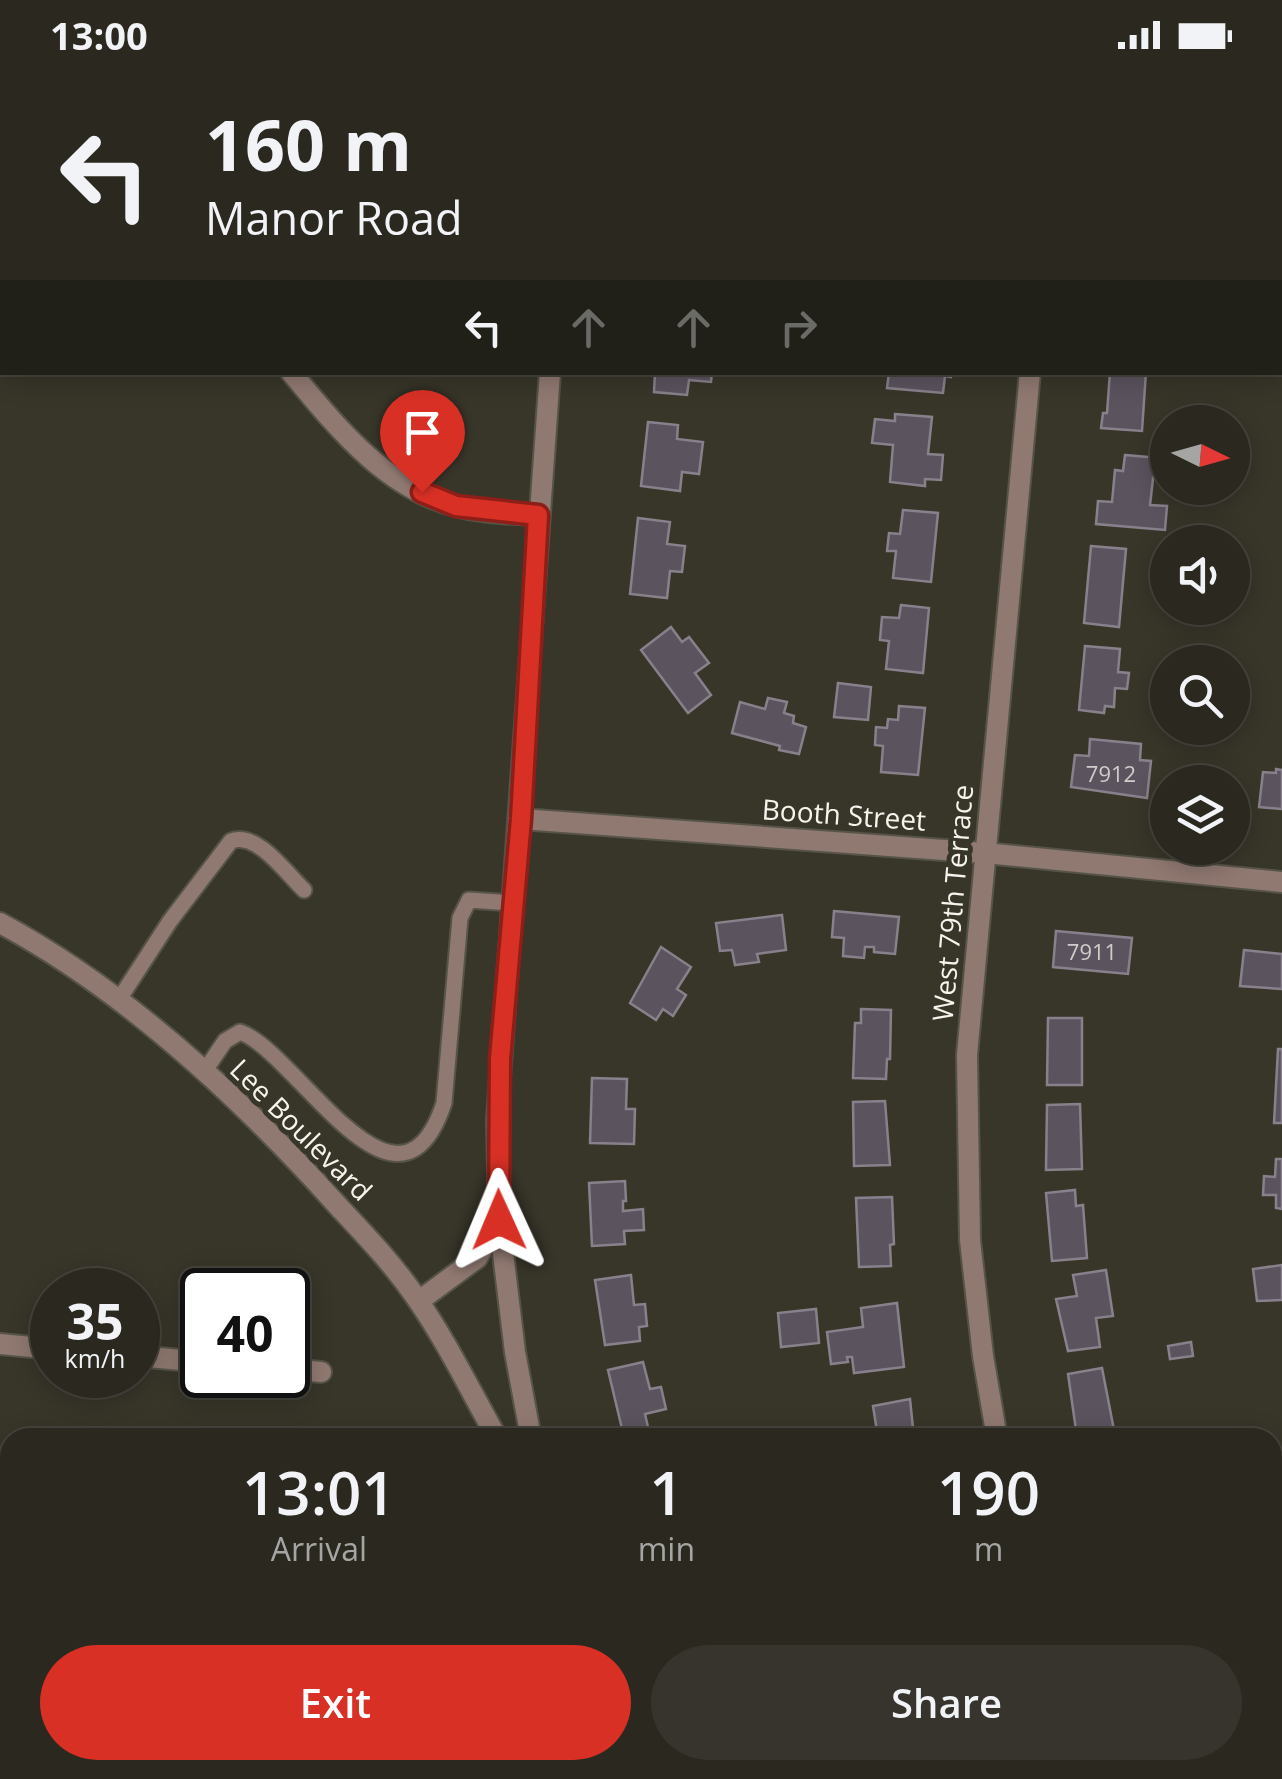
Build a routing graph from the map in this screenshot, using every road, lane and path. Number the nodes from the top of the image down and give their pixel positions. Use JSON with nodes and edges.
{"nodes":[{"id":1,"x":293,"y":375,"type":"edge"},
{"id":2,"x":550,"y":375,"type":"edge"},
{"id":3,"x":1030,"y":375,"type":"edge"},
{"id":4,"x":538,"y":515,"type":"junction"},
{"id":5,"x":521,"y":819,"type":"junction"},
{"id":6,"x":985,"y":853,"type":"junction"},
{"id":7,"x":1282,"y":882,"type":"edge"},
{"id":8,"x":304,"y":890,"type":"dead end"},
{"id":9,"x":512,"y":903,"type":"junction"},
{"id":10,"x":0,"y":923,"type":"edge"},
{"id":11,"x":118,"y":1001,"type":"junction"},
{"id":12,"x":204,"y":1072,"type":"junction"},
{"id":13,"x":499,"y":1220,"type":"junction"},
{"id":14,"x":419,"y":1301,"type":"junction"},
{"id":15,"x":0,"y":1344,"type":"edge"},
{"id":16,"x":30,"y":1347,"type":"edge"},
{"id":17,"x":310,"y":1371,"type":"edge"},
{"id":18,"x":321,"y":1372,"type":"dead end"},
{"id":19,"x":491,"y":1428,"type":"edge"},
{"id":20,"x":529,"y":1428,"type":"edge"},
{"id":21,"x":994,"y":1428,"type":"edge"}],
"edges":[{"from":1,"to":4,"type":"street"},
{"from":2,"to":4,"type":"street"},
{"from":3,"to":6,"type":"street","name":"West 79th Terrace"},
{"from":4,"to":5,"type":"street"},
{"from":5,"to":6,"type":"street","name":"Booth Street"},
{"from":5,"to":9,"type":"street"},
{"from":6,"to":7,"type":"street","name":"Booth Street"},
{"from":6,"to":21,"type":"street","name":"West 79th Terrace"},
{"from":8,"to":11,"type":"lane"},
{"from":9,"to":12,"type":"lane"},
{"from":9,"to":13,"type":"street"},
{"from":10,"to":11,"type":"street","name":"Lee Boulevard"},
{"from":11,"to":12,"type":"street","name":"Lee Boulevard"},
{"from":12,"to":14,"type":"street","name":"Lee Boulevard"},
{"from":13,"to":14,"type":"street"},
{"from":13,"to":20,"type":"street"},
{"from":14,"to":19,"type":"street","name":"Lee Boulevard"},
{"from":15,"to":16,"type":"street"},
{"from":17,"to":18,"type":"street"}]}
